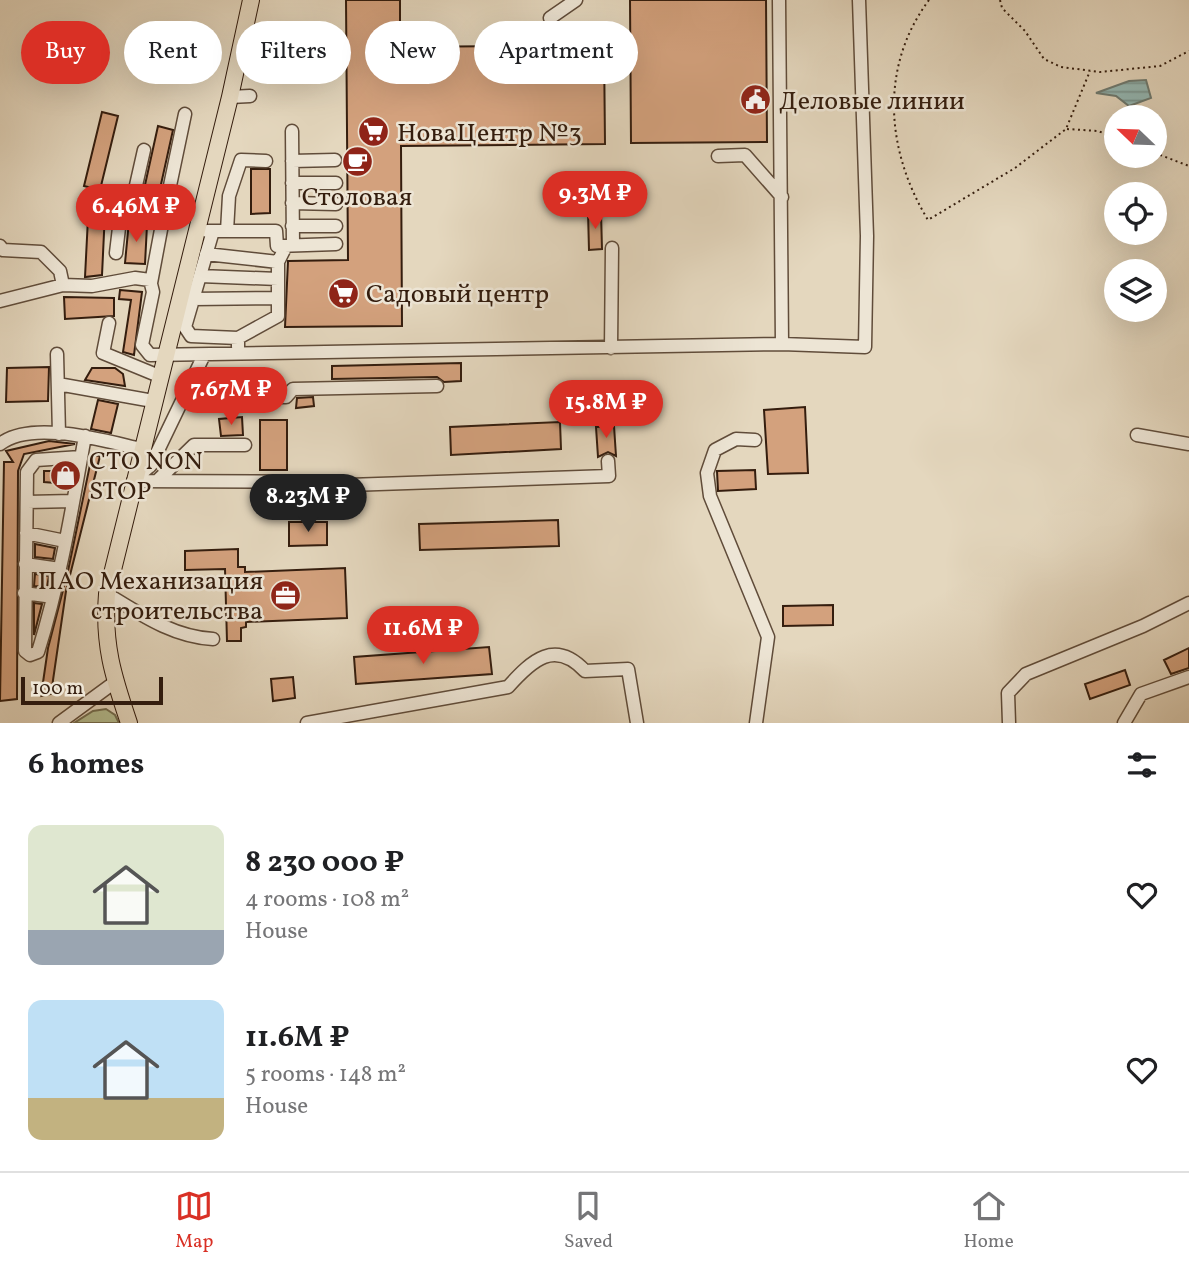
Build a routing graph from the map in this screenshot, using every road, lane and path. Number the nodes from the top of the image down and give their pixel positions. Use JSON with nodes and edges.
{"nodes":[{"id":1,"x":251,"y":0,"type":"edge"},
{"id":2,"x":576,"y":0,"type":"edge"},
{"id":3,"x":779,"y":0,"type":"edge"},
{"id":4,"x":859,"y":0,"type":"edge"},
{"id":5,"x":929,"y":0,"type":"edge"},
{"id":6,"x":1000,"y":0,"type":"edge"},
{"id":7,"x":550,"y":18,"type":"dead end"},
{"id":8,"x":1189,"y":51,"type":"edge"},
{"id":9,"x":1090,"y":71,"type":"junction"},
{"id":10,"x":250,"y":96,"type":"dead end"},
{"id":11,"x":230,"y":97,"type":"junction"},
{"id":12,"x":185,"y":114,"type":"dead end"},
{"id":13,"x":1066,"y":129,"type":"junction"},
{"id":14,"x":292,"y":131,"type":"dead end"},
{"id":15,"x":1104,"y":134,"type":"edge"},
{"id":16,"x":144,"y":150,"type":"dead end"},
{"id":17,"x":718,"y":156,"type":"dead end"},
{"id":18,"x":1167,"y":158,"type":"edge"},
{"id":19,"x":335,"y":160,"type":"dead end"},
{"id":20,"x":266,"y":161,"type":"dead end"},
{"id":21,"x":292,"y":161,"type":"junction"},
{"id":22,"x":1189,"y":166,"type":"edge"},
{"id":23,"x":292,"y":183,"type":"junction"},
{"id":24,"x":335,"y":183,"type":"dead end"},
{"id":25,"x":782,"y":197,"type":"junction"},
{"id":26,"x":292,"y":204,"type":"junction"},
{"id":27,"x":336,"y":204,"type":"dead end"},
{"id":28,"x":130,"y":212,"type":"junction"},
{"id":29,"x":163,"y":219,"type":"junction"},
{"id":30,"x":292,"y":226,"type":"junction"},
{"id":31,"x":336,"y":226,"type":"dead end"},
{"id":32,"x":196,"y":231,"type":"junction"},
{"id":33,"x":213,"y":231,"type":"junction"},
{"id":34,"x":227,"y":231,"type":"junction"},
{"id":35,"x":336,"y":244,"type":"dead end"},
{"id":36,"x":0,"y":246,"type":"edge"},
{"id":37,"x":289,"y":246,"type":"junction"},
{"id":38,"x":612,"y":248,"type":"dead end"},
{"id":39,"x":116,"y":253,"type":"dead end"},
{"id":40,"x":206,"y":254,"type":"junction"},
{"id":41,"x":278,"y":262,"type":"junction"},
{"id":42,"x":200,"y":276,"type":"junction"},
{"id":43,"x":278,"y":279,"type":"junction"},
{"id":44,"x":151,"y":283,"type":"junction"},
{"id":45,"x":63,"y":285,"type":"junction"},
{"id":46,"x":278,"y":298,"type":"junction"},
{"id":47,"x":193,"y":299,"type":"junction"},
{"id":48,"x":0,"y":301,"type":"edge"},
{"id":49,"x":109,"y":323,"type":"dead end"},
{"id":50,"x":238,"y":338,"type":"junction"},
{"id":51,"x":782,"y":344,"type":"junction"},
{"id":52,"x":611,"y":348,"type":"junction"},
{"id":53,"x":57,"y":354,"type":"dead end"},
{"id":54,"x":238,"y":354,"type":"junction"},
{"id":55,"x":165,"y":355,"type":"junction"},
{"id":56,"x":204,"y":355,"type":"junction"},
{"id":57,"x":159,"y":376,"type":"junction"},
{"id":58,"x":58,"y":384,"type":"junction"},
{"id":59,"x":436,"y":386,"type":"dead end"},
{"id":60,"x":185,"y":397,"type":"junction"},
{"id":61,"x":153,"y":401,"type":"junction"},
{"id":62,"x":59,"y":434,"type":"junction"},
{"id":63,"x":1137,"y":435,"type":"dead end"},
{"id":64,"x":85,"y":436,"type":"junction"},
{"id":65,"x":755,"y":440,"type":"dead end"},
{"id":66,"x":0,"y":444,"type":"edge"},
{"id":67,"x":1189,"y":444,"type":"edge"},
{"id":68,"x":245,"y":445,"type":"dead end"},
{"id":69,"x":141,"y":449,"type":"junction"},
{"id":70,"x":81,"y":457,"type":"junction"},
{"id":71,"x":608,"y":461,"type":"dead end"},
{"id":72,"x":158,"y":480,"type":"junction"},
{"id":73,"x":132,"y":481,"type":"junction"},
{"id":74,"x":73,"y":501,"type":"junction"},
{"id":75,"x":27,"y":502,"type":"junction"},
{"id":76,"x":26,"y":533,"type":"junction"},
{"id":77,"x":65,"y":541,"type":"junction"},
{"id":78,"x":25,"y":564,"type":"junction"},
{"id":79,"x":60,"y":569,"type":"junction"},
{"id":80,"x":24,"y":593,"type":"junction"},
{"id":81,"x":107,"y":594,"type":"junction"},
{"id":82,"x":53,"y":597,"type":"junction"},
{"id":83,"x":1189,"y":603,"type":"edge"},
{"id":84,"x":24,"y":623,"type":"junction"},
{"id":85,"x":47,"y":625,"type":"junction"},
{"id":86,"x":213,"y":639,"type":"dead end"},
{"id":87,"x":1189,"y":677,"type":"edge"},
{"id":88,"x":115,"y":682,"type":"junction"},
{"id":89,"x":59,"y":723,"type":"edge"},
{"id":90,"x":129,"y":723,"type":"edge"},
{"id":91,"x":307,"y":723,"type":"edge"},
{"id":92,"x":637,"y":723,"type":"edge"},
{"id":93,"x":756,"y":723,"type":"edge"},
{"id":94,"x":1009,"y":723,"type":"edge"},
{"id":95,"x":1124,"y":723,"type":"edge"}],
"edges":[{"from":1,"to":11,"type":"main road"},
{"from":2,"to":7,"type":"lane"},
{"from":3,"to":25,"type":"lane"},
{"from":4,"to":51,"type":"lane"},
{"from":5,"to":13,"type":"path"},
{"from":6,"to":9,"type":"path"},
{"from":8,"to":9,"type":"path"},
{"from":9,"to":13,"type":"path"},
{"from":10,"to":11,"type":"lane"},
{"from":11,"to":32,"type":"main road"},
{"from":12,"to":29,"type":"lane"},
{"from":13,"to":15,"type":"path"},
{"from":14,"to":21,"type":"lane"},
{"from":16,"to":28,"type":"lane"},
{"from":17,"to":25,"type":"lane"},
{"from":18,"to":22,"type":"path"},
{"from":19,"to":21,"type":"lane"},
{"from":20,"to":34,"type":"lane"},
{"from":21,"to":23,"type":"lane"},
{"from":23,"to":24,"type":"lane"},
{"from":23,"to":26,"type":"lane"},
{"from":25,"to":51,"type":"lane"},
{"from":26,"to":27,"type":"lane"},
{"from":26,"to":30,"type":"lane"},
{"from":28,"to":29,"type":"lane"},
{"from":28,"to":39,"type":"lane"},
{"from":29,"to":44,"type":"lane"},
{"from":30,"to":31,"type":"lane"},
{"from":30,"to":37,"type":"lane"},
{"from":32,"to":33,"type":"lane"},
{"from":32,"to":55,"type":"main road"},
{"from":33,"to":34,"type":"lane"},
{"from":33,"to":40,"type":"lane"},
{"from":34,"to":37,"type":"lane"},
{"from":35,"to":37,"type":"lane"},
{"from":36,"to":45,"type":"lane"},
{"from":37,"to":41,"type":"lane"},
{"from":38,"to":52,"type":"lane"},
{"from":40,"to":41,"type":"lane"},
{"from":40,"to":42,"type":"lane"},
{"from":41,"to":43,"type":"lane"},
{"from":42,"to":43,"type":"lane"},
{"from":42,"to":47,"type":"lane"},
{"from":43,"to":46,"type":"lane"},
{"from":44,"to":45,"type":"lane"},
{"from":44,"to":55,"type":"lane"},
{"from":45,"to":48,"type":"lane"},
{"from":46,"to":47,"type":"lane"},
{"from":46,"to":50,"type":"lane"},
{"from":47,"to":50,"type":"lane"},
{"from":49,"to":57,"type":"lane"},
{"from":50,"to":54,"type":"lane"},
{"from":51,"to":52,"type":"lane"},
{"from":52,"to":54,"type":"lane"},
{"from":53,"to":58,"type":"lane"},
{"from":54,"to":56,"type":"lane"},
{"from":55,"to":56,"type":"lane"},
{"from":55,"to":57,"type":"main road"},
{"from":56,"to":60,"type":"lane"},
{"from":57,"to":61,"type":"main road"},
{"from":58,"to":61,"type":"lane"},
{"from":58,"to":62,"type":"lane"},
{"from":59,"to":60,"type":"lane"},
{"from":60,"to":73,"type":"lane"},
{"from":61,"to":69,"type":"main road"},
{"from":62,"to":64,"type":"lane"},
{"from":62,"to":66,"type":"lane"},
{"from":63,"to":67,"type":"lane"},
{"from":64,"to":69,"type":"lane"},
{"from":64,"to":70,"type":"lane"},
{"from":65,"to":93,"type":"lane"},
{"from":68,"to":72,"type":"lane"},
{"from":69,"to":73,"type":"main road"},
{"from":70,"to":74,"type":"lane"},
{"from":70,"to":75,"type":"lane"},
{"from":71,"to":72,"type":"lane"},
{"from":72,"to":73,"type":"lane"},
{"from":73,"to":81,"type":"main road"},
{"from":74,"to":75,"type":"lane"},
{"from":74,"to":77,"type":"lane"},
{"from":75,"to":76,"type":"lane"},
{"from":76,"to":77,"type":"lane"},
{"from":76,"to":78,"type":"lane"},
{"from":77,"to":79,"type":"lane"},
{"from":78,"to":79,"type":"lane"},
{"from":78,"to":80,"type":"lane"},
{"from":79,"to":82,"type":"lane"},
{"from":80,"to":82,"type":"lane"},
{"from":80,"to":84,"type":"lane"},
{"from":81,"to":86,"type":"lane"},
{"from":81,"to":88,"type":"main road"},
{"from":82,"to":85,"type":"lane"},
{"from":83,"to":94,"type":"lane"},
{"from":84,"to":85,"type":"lane"},
{"from":84,"to":85,"type":"lane"},
{"from":87,"to":95,"type":"lane"},
{"from":88,"to":89,"type":"lane"},
{"from":88,"to":90,"type":"main road"},
{"from":91,"to":92,"type":"lane"}]}
